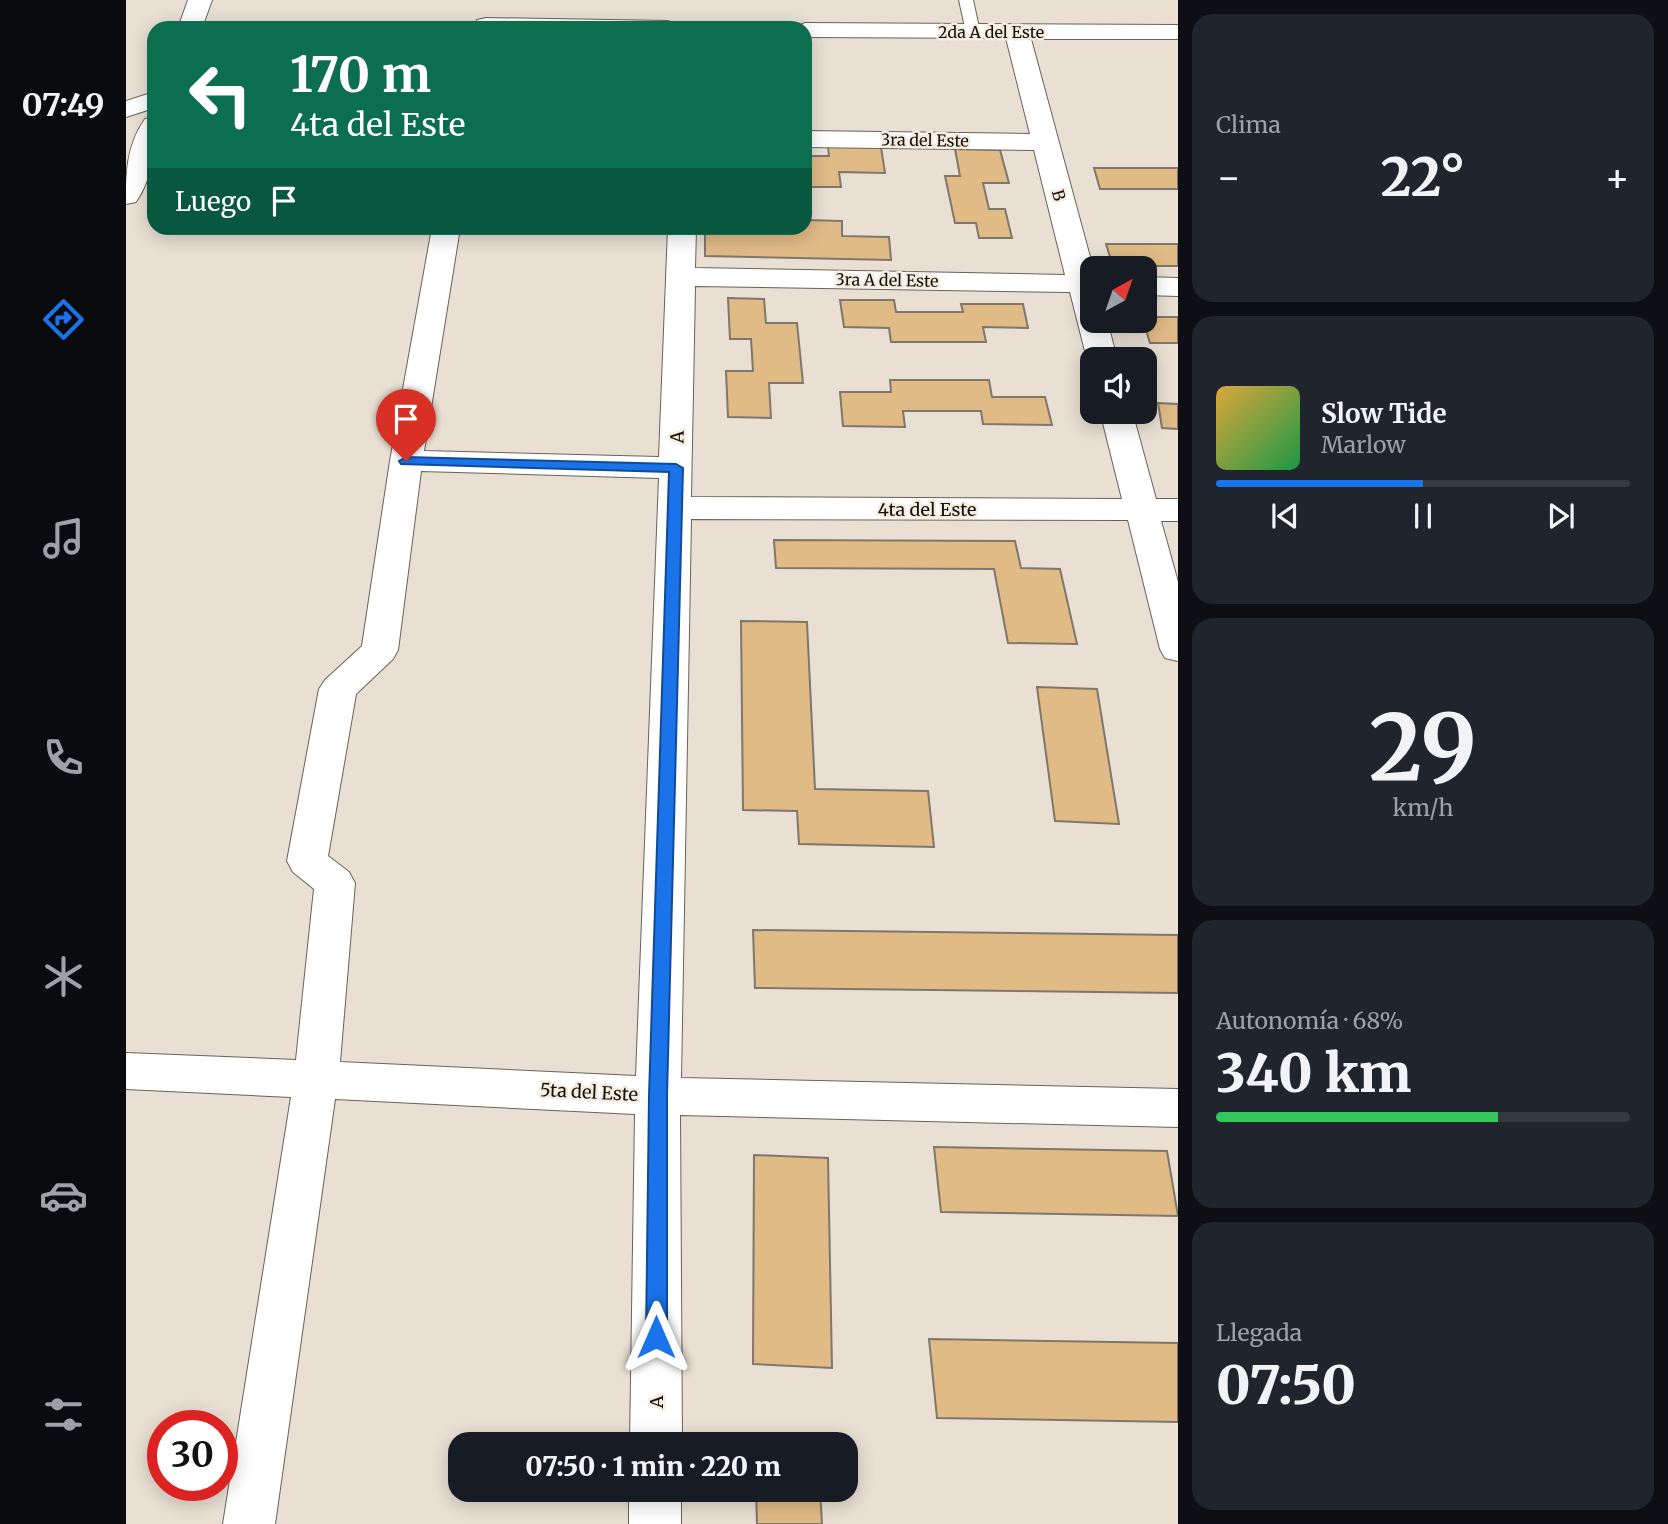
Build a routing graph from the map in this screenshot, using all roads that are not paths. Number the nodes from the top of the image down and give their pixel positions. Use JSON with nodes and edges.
{"nodes":[{"id":1,"x":200,"y":0,"type":"edge"},
{"id":2,"x":492,"y":0,"type":"edge"},
{"id":3,"x":966,"y":0,"type":"edge"},
{"id":4,"x":192,"y":21,"type":"edge"},
{"id":5,"x":487,"y":21,"type":"edge"},
{"id":6,"x":812,"y":30,"type":"edge"},
{"id":7,"x":973,"y":32,"type":"junction"},
{"id":8,"x":1017,"y":32,"type":"junction"},
{"id":9,"x":1178,"y":32,"type":"edge"},
{"id":10,"x":147,"y":102,"type":"edge"},
{"id":11,"x":126,"y":109,"type":"edge"},
{"id":12,"x":812,"y":139,"type":"edge"},
{"id":13,"x":1045,"y":142,"type":"junction"},
{"id":14,"x":147,"y":143,"type":"edge"},
{"id":15,"x":126,"y":196,"type":"edge"},
{"id":16,"x":445,"y":235,"type":"edge"},
{"id":17,"x":682,"y":235,"type":"edge"},
{"id":18,"x":1080,"y":260,"type":"edge"},
{"id":19,"x":681,"y":277,"type":"junction"},
{"id":20,"x":1080,"y":284,"type":"edge"},
{"id":21,"x":1157,"y":286,"type":"edge"},
{"id":22,"x":1178,"y":286,"type":"edge"},
{"id":23,"x":1119,"y":424,"type":"edge"},
{"id":24,"x":406,"y":461,"type":"junction"},
{"id":25,"x":676,"y":468,"type":"junction"},
{"id":26,"x":675,"y":508,"type":"junction"},
{"id":27,"x":1141,"y":509,"type":"junction"},
{"id":28,"x":1178,"y":510,"type":"edge"},
{"id":29,"x":1178,"y":649,"type":"edge"},
{"id":30,"x":126,"y":1071,"type":"edge"},
{"id":31,"x":316,"y":1078,"type":"junction"},
{"id":32,"x":658,"y":1096,"type":"junction"},
{"id":33,"x":1178,"y":1108,"type":"edge"},
{"id":34,"x":656,"y":1432,"type":"edge"},
{"id":35,"x":655,"y":1502,"type":"edge"},
{"id":36,"x":248,"y":1524,"type":"edge"},
{"id":37,"x":655,"y":1524,"type":"edge"}],
"edges":[{"from":1,"to":4,"type":"street"},
{"from":2,"to":5,"type":"street"},
{"from":3,"to":7,"type":"lane"},
{"from":6,"to":7,"type":"street","name":"2da A del Este"},
{"from":7,"to":8,"type":"street","name":"2da A del Este"},
{"from":8,"to":9,"type":"street","name":"2da A del Este"},
{"from":8,"to":13,"type":"street","name":"B"},
{"from":10,"to":11,"type":"street"},
{"from":12,"to":13,"type":"street","name":"3ra del Este"},
{"from":13,"to":18,"type":"street","name":"B"},
{"from":14,"to":15,"type":"street"},
{"from":16,"to":24,"type":"street"},
{"from":17,"to":19,"type":"street","name":"A"},
{"from":19,"to":20,"type":"street","name":"3ra A del Este"},
{"from":19,"to":25,"type":"street","name":"A"},
{"from":21,"to":22,"type":"street"},
{"from":23,"to":27,"type":"street"},
{"from":24,"to":25,"type":"street"},
{"from":24,"to":31,"type":"street"},
{"from":25,"to":26,"type":"street","name":"A"},
{"from":26,"to":27,"type":"street","name":"4ta del Este"},
{"from":26,"to":32,"type":"street","name":"A"},
{"from":27,"to":28,"type":"street","name":"4ta del Este"},
{"from":27,"to":29,"type":"street"},
{"from":30,"to":31,"type":"street","name":"5ta del Este"},
{"from":31,"to":32,"type":"street","name":"5ta del Este"},
{"from":31,"to":36,"type":"street"},
{"from":32,"to":33,"type":"street","name":"5ta del Este"},
{"from":32,"to":34,"type":"street","name":"A"},
{"from":35,"to":37,"type":"street"}]}
